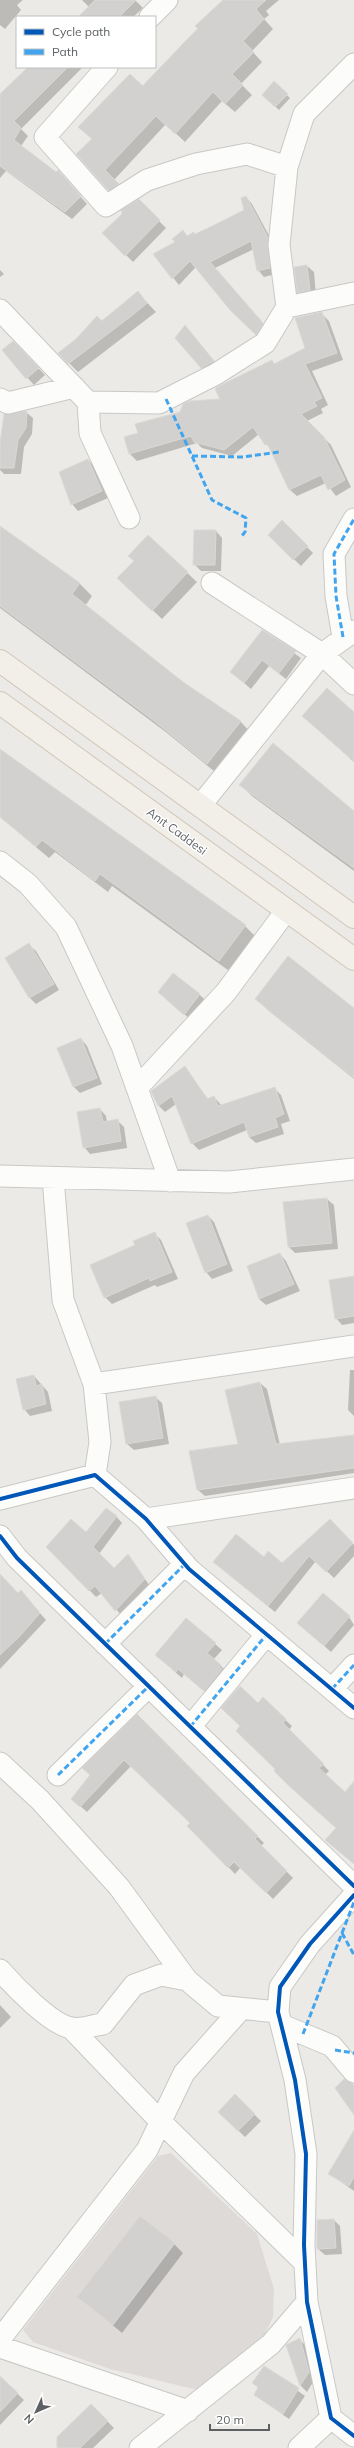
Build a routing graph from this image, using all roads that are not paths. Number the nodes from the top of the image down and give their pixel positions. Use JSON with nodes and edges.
{"nodes":[{"id":1,"x":354,"y":64,"type":"edge"},
{"id":2,"x":106,"y":68,"type":"edge"},
{"id":3,"x":287,"y":167,"type":"junction"},
{"id":4,"x":354,"y":293,"type":"edge"},
{"id":5,"x":287,"y":307,"type":"junction"},
{"id":6,"x":0,"y":310,"type":"edge"},
{"id":7,"x":74,"y":387,"type":"junction"},
{"id":8,"x":0,"y":399,"type":"edge"},
{"id":9,"x":88,"y":402,"type":"junction"},
{"id":10,"x":129,"y":518,"type":"dead end"},
{"id":11,"x":354,"y":519,"type":"edge"},
{"id":12,"x":212,"y":583,"type":"dead end"},
{"id":13,"x":349,"y":634,"type":"edge"},
{"id":14,"x":322,"y":654,"type":"junction"},
{"id":15,"x":0,"y":661,"type":"edge"},
{"id":16,"x":354,"y":684,"type":"edge"},
{"id":17,"x":0,"y":703,"type":"edge"},
{"id":18,"x":200,"y":806,"type":"junction"},
{"id":19,"x":0,"y":862,"type":"edge"},
{"id":20,"x":286,"y":911,"type":"junction"},
{"id":21,"x":354,"y":917,"type":"edge"},
{"id":22,"x":354,"y":959,"type":"edge"},
{"id":23,"x":137,"y":1088,"type":"junction"},
{"id":24,"x":354,"y":1169,"type":"edge"},
{"id":25,"x":0,"y":1176,"type":"edge"},
{"id":26,"x":53,"y":1178,"type":"junction"},
{"id":27,"x":170,"y":1181,"type":"junction"},
{"id":28,"x":354,"y":1346,"type":"edge"},
{"id":29,"x":94,"y":1384,"type":"junction"},
{"id":30,"x":95,"y":1475,"type":"junction"},
{"id":31,"x":350,"y":1494,"type":"edge"},
{"id":32,"x":0,"y":1498,"type":"edge"},
{"id":33,"x":146,"y":1519,"type":"junction"},
{"id":34,"x":0,"y":1536,"type":"edge"},
{"id":35,"x":185,"y":1564,"type":"junction"},
{"id":36,"x":267,"y":1634,"type":"junction"},
{"id":37,"x":105,"y":1644,"type":"junction"},
{"id":38,"x":354,"y":1665,"type":"edge"},
{"id":39,"x":149,"y":1686,"type":"junction"},
{"id":40,"x":332,"y":1689,"type":"junction"},
{"id":41,"x":354,"y":1708,"type":"edge"},
{"id":42,"x":190,"y":1726,"type":"junction"},
{"id":43,"x":0,"y":1763,"type":"edge"},
{"id":44,"x":58,"y":1775,"type":"dead end"},
{"id":45,"x":354,"y":1886,"type":"edge"},
{"id":46,"x":354,"y":1895,"type":"edge"},
{"id":47,"x":0,"y":1970,"type":"edge"},
{"id":48,"x":187,"y":1980,"type":"junction"},
{"id":49,"x":241,"y":2009,"type":"junction"},
{"id":50,"x":280,"y":2019,"type":"junction"},
{"id":51,"x":72,"y":2028,"type":"junction"},
{"id":52,"x":354,"y":2072,"type":"edge"},
{"id":53,"x":160,"y":2121,"type":"junction"},
{"id":54,"x":305,"y":2263,"type":"junction"},
{"id":55,"x":307,"y":2302,"type":"junction"},
{"id":56,"x":0,"y":2339,"type":"edge"},
{"id":57,"x":0,"y":2348,"type":"edge"},
{"id":58,"x":188,"y":2411,"type":"junction"},
{"id":59,"x":331,"y":2418,"type":"junction"},
{"id":60,"x":354,"y":2436,"type":"edge"},
{"id":61,"x":140,"y":2448,"type":"edge"},
{"id":62,"x":299,"y":2448,"type":"edge"}],
"edges":[{"from":1,"to":3,"type":"street"},
{"from":2,"to":3,"type":"street"},
{"from":3,"to":5,"type":"street"},
{"from":4,"to":5,"type":"street"},
{"from":5,"to":9,"type":"street"},
{"from":6,"to":7,"type":"street"},
{"from":7,"to":8,"type":"street"},
{"from":7,"to":9,"type":"street"},
{"from":9,"to":10,"type":"street"},
{"from":11,"to":13,"type":"street"},
{"from":12,"to":14,"type":"street"},
{"from":13,"to":14,"type":"street"},
{"from":14,"to":16,"type":"street"},
{"from":14,"to":18,"type":"street"},
{"from":15,"to":18,"type":"main road"},
{"from":17,"to":20,"type":"main road","name":"Anıt Caddesi"},
{"from":18,"to":21,"type":"main road"},
{"from":19,"to":23,"type":"street"},
{"from":20,"to":22,"type":"main road","name":"Anıt Caddesi"},
{"from":20,"to":23,"type":"street"},
{"from":23,"to":27,"type":"street"},
{"from":24,"to":27,"type":"street"},
{"from":25,"to":26,"type":"street"},
{"from":26,"to":27,"type":"street"},
{"from":26,"to":29,"type":"street"},
{"from":28,"to":29,"type":"street"},
{"from":29,"to":30,"type":"street"},
{"from":30,"to":32,"type":"street"},
{"from":30,"to":33,"type":"street"},
{"from":31,"to":33,"type":"street"},
{"from":33,"to":35,"type":"street"},
{"from":34,"to":37,"type":"street"},
{"from":35,"to":36,"type":"street"},
{"from":35,"to":37,"type":"street"},
{"from":36,"to":40,"type":"street"},
{"from":36,"to":42,"type":"street"},
{"from":37,"to":39,"type":"street"},
{"from":38,"to":40,"type":"street"},
{"from":39,"to":42,"type":"street"},
{"from":39,"to":44,"type":"street"},
{"from":40,"to":41,"type":"street"},
{"from":42,"to":45,"type":"street"},
{"from":43,"to":48,"type":"street"},
{"from":46,"to":50,"type":"street"},
{"from":47,"to":51,"type":"street"},
{"from":48,"to":49,"type":"street"},
{"from":48,"to":51,"type":"street"},
{"from":49,"to":50,"type":"street"},
{"from":49,"to":53,"type":"street"},
{"from":50,"to":52,"type":"street"},
{"from":50,"to":54,"type":"street"},
{"from":51,"to":53,"type":"street"},
{"from":53,"to":54,"type":"street"},
{"from":53,"to":56,"type":"street"},
{"from":54,"to":55,"type":"street"},
{"from":55,"to":58,"type":"street"},
{"from":55,"to":59,"type":"street"},
{"from":57,"to":58,"type":"street"},
{"from":58,"to":61,"type":"street"},
{"from":59,"to":60,"type":"street"},
{"from":59,"to":62,"type":"street"}]}
